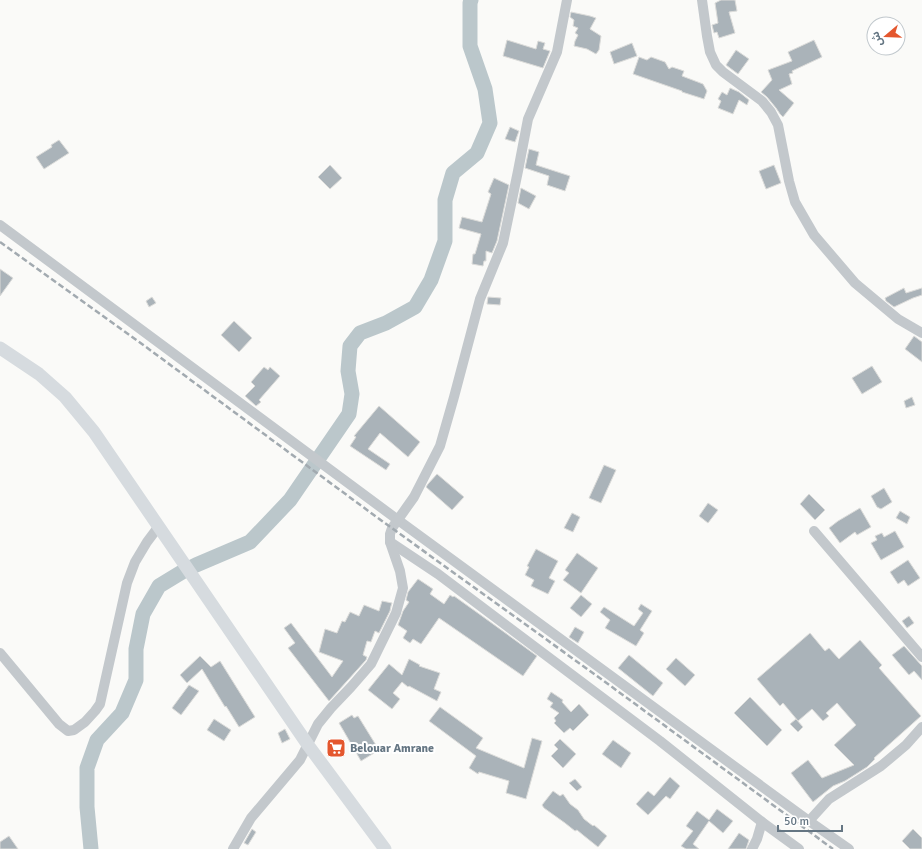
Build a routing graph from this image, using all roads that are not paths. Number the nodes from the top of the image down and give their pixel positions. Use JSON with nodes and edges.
{"nodes":[{"id":1,"x":567,"y":0,"type":"edge"},
{"id":2,"x":702,"y":0,"type":"edge"},
{"id":3,"x":0,"y":225,"type":"edge"},
{"id":4,"x":922,"y":333,"type":"edge"},
{"id":5,"x":0,"y":348,"type":"edge"},
{"id":6,"x":398,"y":520,"type":"junction"},
{"id":7,"x":159,"y":526,"type":"junction"},
{"id":8,"x":814,"y":531,"type":"dead end"},
{"id":9,"x":390,"y":542,"type":"junction"},
{"id":10,"x":0,"y":653,"type":"edge"},
{"id":11,"x":922,"y":657,"type":"edge"},
{"id":12,"x":922,"y":726,"type":"edge"},
{"id":13,"x":308,"y":745,"type":"junction"},
{"id":14,"x":809,"y":821,"type":"junction"},
{"id":15,"x":762,"y":822,"type":"junction"},
{"id":16,"x":233,"y":849,"type":"edge"},
{"id":17,"x":385,"y":849,"type":"edge"},
{"id":18,"x":752,"y":849,"type":"edge"},
{"id":19,"x":799,"y":849,"type":"edge"},
{"id":20,"x":849,"y":849,"type":"edge"}],
"edges":[{"from":1,"to":6,"type":"street"},
{"from":2,"to":4,"type":"street"},
{"from":3,"to":6,"type":"street"},
{"from":5,"to":7,"type":"main road"},
{"from":6,"to":9,"type":"street"},
{"from":6,"to":14,"type":"street"},
{"from":7,"to":10,"type":"street"},
{"from":7,"to":13,"type":"main road"},
{"from":8,"to":11,"type":"street"},
{"from":9,"to":13,"type":"street"},
{"from":9,"to":15,"type":"street"},
{"from":12,"to":14,"type":"street"},
{"from":13,"to":16,"type":"street"},
{"from":13,"to":17,"type":"main road"},
{"from":14,"to":20,"type":"street"},
{"from":15,"to":18,"type":"street"},
{"from":15,"to":19,"type":"street"}]}
